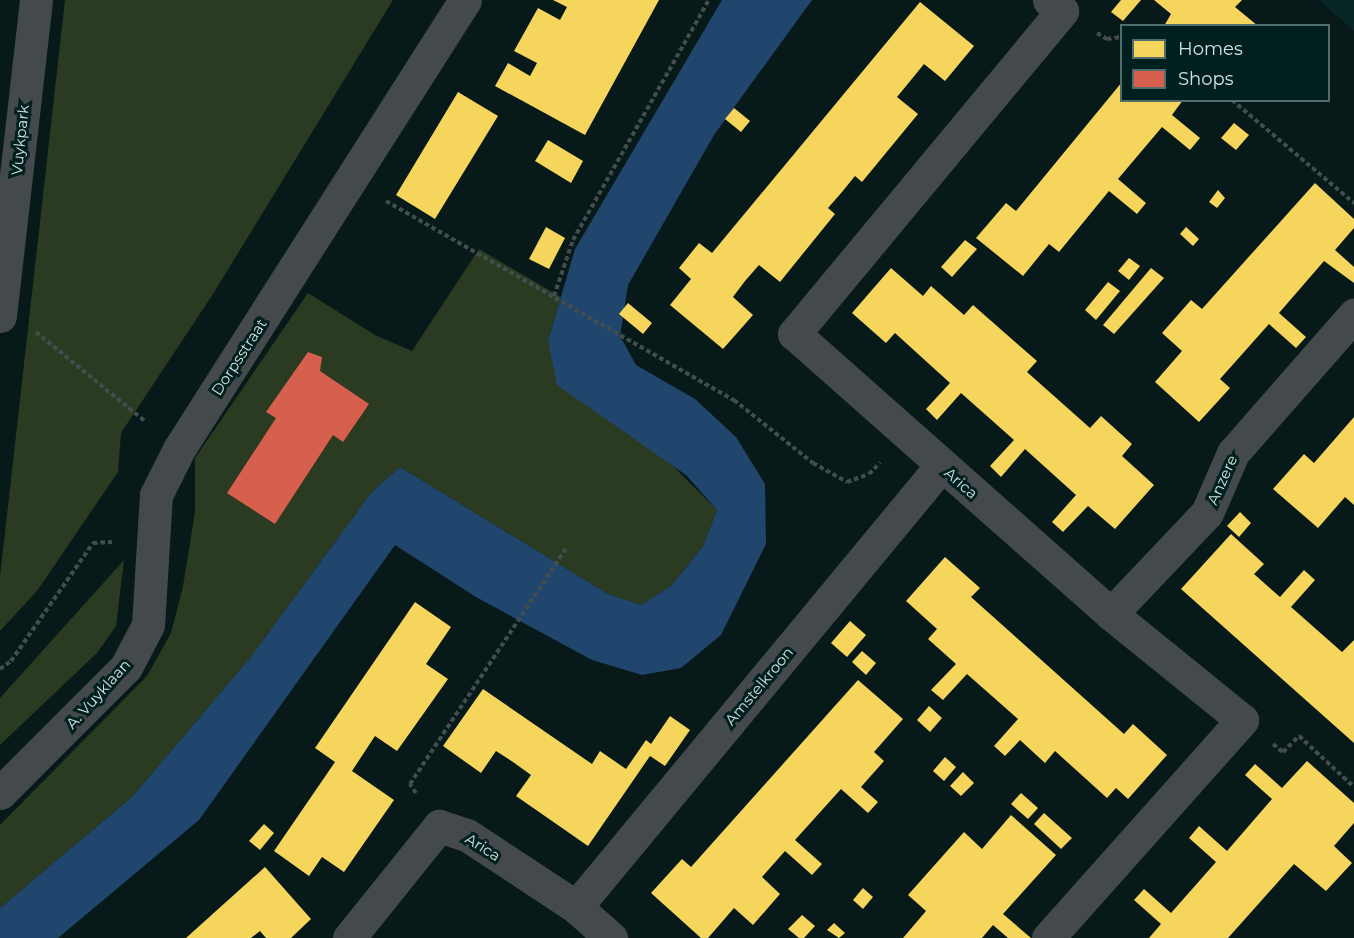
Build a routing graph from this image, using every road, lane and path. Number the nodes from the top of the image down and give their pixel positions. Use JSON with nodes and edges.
{"nodes":[{"id":1,"x":36,"y":0,"type":"edge"},
{"id":2,"x":465,"y":0,"type":"edge"},
{"id":3,"x":709,"y":0,"type":"edge"},
{"id":4,"x":1049,"y":0,"type":"edge"},
{"id":5,"x":1234,"y":102,"type":"edge"},
{"id":6,"x":376,"y":195,"type":"dead end"},
{"id":7,"x":1354,"y":203,"type":"edge"},
{"id":8,"x":554,"y":297,"type":"junction"},
{"id":9,"x":1,"y":309,"type":"edge"},
{"id":10,"x":1354,"y":315,"type":"edge"},
{"id":11,"x":909,"y":435,"type":"junction"},
{"id":12,"x":179,"y":450,"type":"junction"},
{"id":13,"x":941,"y":466,"type":"junction"},
{"id":14,"x":154,"y":537,"type":"junction"},
{"id":15,"x":566,"y":549,"type":"dead end"},
{"id":16,"x":1111,"y":614,"type":"junction"},
{"id":17,"x":0,"y":669,"type":"edge"},
{"id":18,"x":1242,"y":720,"type":"junction"},
{"id":19,"x":1354,"y":787,"type":"edge"},
{"id":20,"x":0,"y":793,"type":"edge"},
{"id":21,"x":439,"y":826,"type":"junction"},
{"id":22,"x":576,"y":907,"type":"junction"},
{"id":23,"x":350,"y":938,"type":"edge"},
{"id":24,"x":611,"y":938,"type":"edge"},
{"id":25,"x":1048,"y":938,"type":"edge"}],
"edges":[{"from":1,"to":9,"type":"street","name":"Vuykpark"},
{"from":2,"to":12,"type":"street","name":"Dorpsstraat"},
{"from":3,"to":8,"type":"path"},
{"from":4,"to":11,"type":"street","name":"Arica"},
{"from":5,"to":7,"type":"path"},
{"from":6,"to":8,"type":"path"},
{"from":8,"to":11,"type":"path"},
{"from":9,"to":12,"type":"path"},
{"from":10,"to":16,"type":"street","name":"Anzere"},
{"from":11,"to":13,"type":"street","name":"Arica"},
{"from":12,"to":14,"type":"street","name":"Dorpsstraat"},
{"from":13,"to":16,"type":"street","name":"Arica"},
{"from":13,"to":22,"type":"street","name":"Amstelkroon"},
{"from":14,"to":17,"type":"path"},
{"from":14,"to":20,"type":"street","name":"A. Vuyklaan"},
{"from":15,"to":21,"type":"path"},
{"from":16,"to":18,"type":"street","name":"Arica"},
{"from":18,"to":19,"type":"path"},
{"from":18,"to":25,"type":"street"},
{"from":21,"to":22,"type":"street","name":"Arica"},
{"from":21,"to":23,"type":"street"},
{"from":22,"to":24,"type":"street","name":"Arica"}]}
